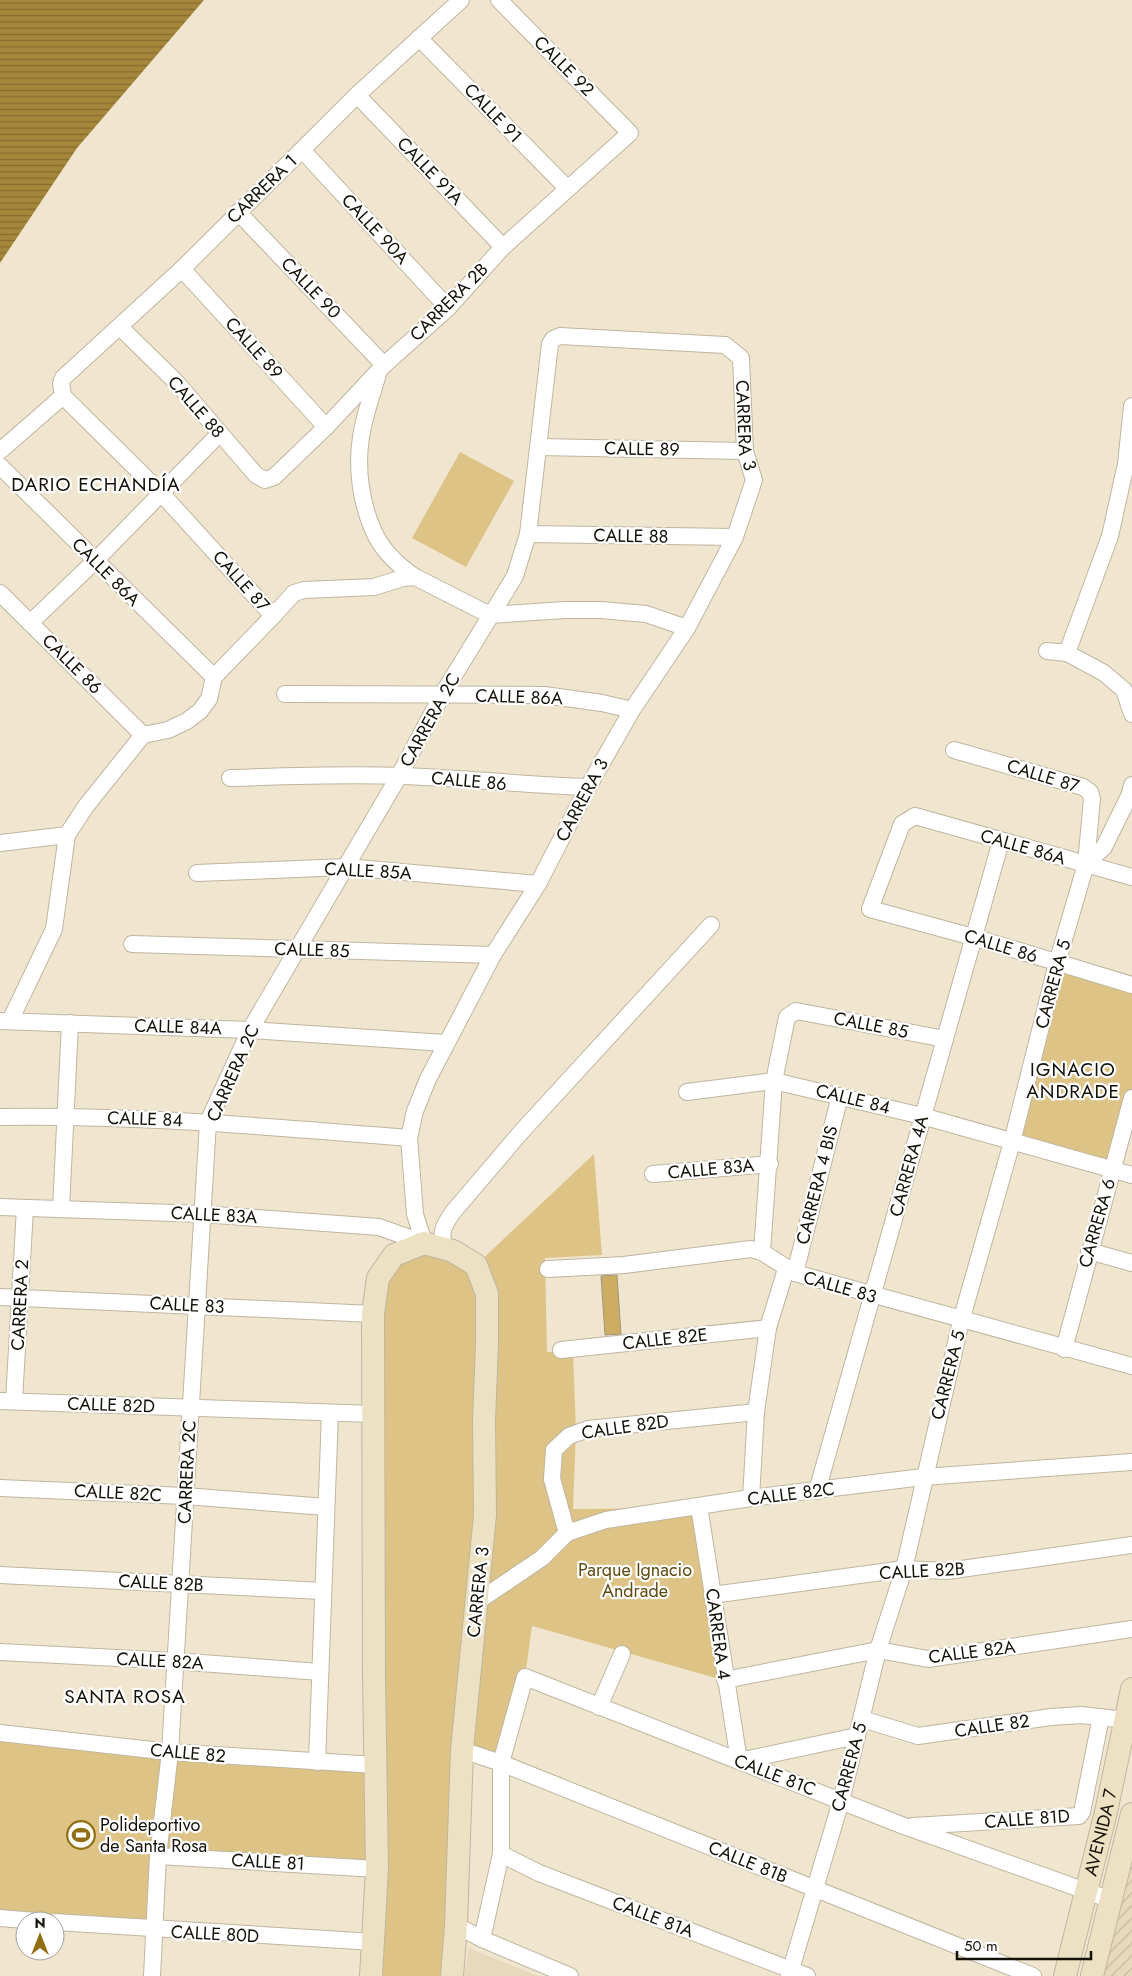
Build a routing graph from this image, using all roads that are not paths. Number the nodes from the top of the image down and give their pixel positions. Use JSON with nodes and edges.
{"nodes":[{"id":1,"x":461,"y":0,"type":"edge"},
{"id":2,"x":499,"y":0,"type":"edge"},
{"id":3,"x":419,"y":38,"type":"junction"},
{"id":4,"x":357,"y":95,"type":"junction"},
{"id":5,"x":630,"y":133,"type":"joint"},
{"id":6,"x":303,"y":151,"type":"junction"},
{"id":7,"x":567,"y":188,"type":"junction"},
{"id":8,"x":238,"y":212,"type":"junction"},
{"id":9,"x":503,"y":247,"type":"junction"},
{"id":10,"x":182,"y":269,"type":"junction"},
{"id":11,"x":448,"y":308,"type":"junction"},
{"id":12,"x":120,"y":327,"type":"junction"},
{"id":13,"x":560,"y":336,"type":"joint"},
{"id":14,"x":382,"y":367,"type":"junction"},
{"id":15,"x":63,"y":396,"type":"junction"},
{"id":16,"x":1132,"y":406,"type":"edge"},
{"id":17,"x":326,"y":428,"type":"junction"},
{"id":18,"x":220,"y":433,"type":"junction"},
{"id":19,"x":539,"y":447,"type":"junction"},
{"id":20,"x":0,"y":451,"type":"edge"},
{"id":21,"x":745,"y":451,"type":"junction"},
{"id":22,"x":0,"y":466,"type":"edge"},
{"id":23,"x":274,"y":477,"type":"joint"},
{"id":24,"x":161,"y":493,"type":"junction"},
{"id":25,"x":528,"y":534,"type":"junction"},
{"id":26,"x":735,"y":537,"type":"junction"},
{"id":27,"x":95,"y":561,"type":"junction"},
{"id":28,"x":415,"y":577,"type":"junction"},
{"id":29,"x":0,"y":593,"type":"edge"},
{"id":30,"x":490,"y":615,"type":"junction"},
{"id":31,"x":273,"y":616,"type":"junction"},
{"id":32,"x":30,"y":623,"type":"junction"},
{"id":33,"x":687,"y":628,"type":"junction"},
{"id":34,"x":1047,"y":651,"type":"dead end"},
{"id":35,"x":1067,"y":653,"type":"junction"},
{"id":36,"x":214,"y":677,"type":"junction"},
{"id":37,"x":1128,"y":687,"type":"edge"},
{"id":38,"x":285,"y":694,"type":"dead end"},
{"id":39,"x":442,"y":694,"type":"junction"},
{"id":40,"x":632,"y":710,"type":"junction"},
{"id":41,"x":1132,"y":712,"type":"edge"},
{"id":42,"x":143,"y":735,"type":"junction"},
{"id":43,"x":954,"y":750,"type":"dead end"},
{"id":44,"x":399,"y":776,"type":"junction"},
{"id":45,"x":230,"y":778,"type":"dead end"},
{"id":46,"x":1132,"y":785,"type":"edge"},
{"id":47,"x":588,"y":787,"type":"junction"},
{"id":48,"x":66,"y":835,"type":"junction"},
{"id":49,"x":1001,"y":841,"type":"junction"},
{"id":50,"x":0,"y":843,"type":"edge"},
{"id":51,"x":1086,"y":864,"type":"junction"},
{"id":52,"x":346,"y":866,"type":"junction"},
{"id":53,"x":197,"y":873,"type":"dead end"},
{"id":54,"x":1132,"y":877,"type":"edge"},
{"id":55,"x":538,"y":884,"type":"junction"},
{"id":56,"x":870,"y":909,"type":"joint"},
{"id":57,"x":711,"y":925,"type":"dead end"},
{"id":58,"x":973,"y":937,"type":"junction"},
{"id":59,"x":132,"y":944,"type":"dead end"},
{"id":60,"x":298,"y":950,"type":"junction"},
{"id":61,"x":493,"y":955,"type":"junction"},
{"id":62,"x":1057,"y":963,"type":"junction"},
{"id":63,"x":1132,"y":985,"type":"edge"},
{"id":64,"x":5,"y":1021,"type":"edge"},
{"id":65,"x":70,"y":1023,"type":"junction"},
{"id":66,"x":250,"y":1030,"type":"junction"},
{"id":67,"x":945,"y":1040,"type":"junction"},
{"id":68,"x":445,"y":1043,"type":"junction"},
{"id":69,"x":774,"y":1081,"type":"junction"},
{"id":70,"x":687,"y":1092,"type":"dead end"},
{"id":71,"x":840,"y":1096,"type":"junction"},
{"id":72,"x":1132,"y":1098,"type":"edge"},
{"id":73,"x":65,"y":1116,"type":"junction"},
{"id":74,"x":922,"y":1116,"type":"junction"},
{"id":75,"x":0,"y":1117,"type":"edge"},
{"id":76,"x":208,"y":1122,"type":"junction"},
{"id":77,"x":409,"y":1138,"type":"junction"},
{"id":78,"x":1012,"y":1142,"type":"junction"},
{"id":79,"x":770,"y":1164,"type":"junction"},
{"id":80,"x":1112,"y":1170,"type":"junction"},
{"id":81,"x":653,"y":1174,"type":"dead end"},
{"id":82,"x":1132,"y":1176,"type":"edge"},
{"id":83,"x":0,"y":1207,"type":"edge"},
{"id":84,"x":26,"y":1208,"type":"junction"},
{"id":85,"x":61,"y":1209,"type":"junction"},
{"id":86,"x":202,"y":1214,"type":"junction"},
{"id":87,"x":435,"y":1246,"type":"junction"},
{"id":88,"x":1089,"y":1251,"type":"junction"},
{"id":89,"x":762,"y":1252,"type":"junction"},
{"id":90,"x":1132,"y":1263,"type":"edge"},
{"id":91,"x":548,"y":1269,"type":"dead end"},
{"id":92,"x":790,"y":1271,"type":"junction"},
{"id":93,"x":0,"y":1297,"type":"edge"},
{"id":94,"x":874,"y":1297,"type":"junction"},
{"id":95,"x":20,"y":1298,"type":"junction"},
{"id":96,"x":197,"y":1306,"type":"junction"},
{"id":97,"x":373,"y":1314,"type":"junction"},
{"id":98,"x":961,"y":1321,"type":"junction"},
{"id":99,"x":768,"y":1328,"type":"junction"},
{"id":100,"x":1064,"y":1348,"type":"junction"},
{"id":101,"x":561,"y":1350,"type":"dead end"},
{"id":102,"x":1132,"y":1366,"type":"edge"},
{"id":103,"x":7,"y":1401,"type":"edge"},
{"id":104,"x":191,"y":1408,"type":"junction"},
{"id":105,"x":756,"y":1412,"type":"junction"},
{"id":106,"x":330,"y":1413,"type":"junction"},
{"id":107,"x":373,"y":1414,"type":"junction"},
{"id":108,"x":1132,"y":1462,"type":"edge"},
{"id":109,"x":924,"y":1477,"type":"junction"},
{"id":110,"x":0,"y":1488,"type":"edge"},
{"id":111,"x":817,"y":1491,"type":"junction"},
{"id":112,"x":185,"y":1496,"type":"junction"},
{"id":113,"x":751,"y":1498,"type":"junction"},
{"id":114,"x":699,"y":1506,"type":"junction"},
{"id":115,"x":326,"y":1507,"type":"junction"},
{"id":116,"x":567,"y":1533,"type":"junction"},
{"id":117,"x":1132,"y":1545,"type":"edge"},
{"id":118,"x":904,"y":1569,"type":"junction"},
{"id":119,"x":0,"y":1575,"type":"edge"},
{"id":120,"x":180,"y":1583,"type":"junction"},
{"id":121,"x":322,"y":1591,"type":"junction"},
{"id":122,"x":712,"y":1595,"type":"junction"},
{"id":123,"x":477,"y":1602,"type":"junction"},
{"id":124,"x":1132,"y":1629,"type":"edge"},
{"id":125,"x":878,"y":1650,"type":"junction"},
{"id":126,"x":0,"y":1652,"type":"edge"},
{"id":127,"x":622,"y":1654,"type":"dead end"},
{"id":128,"x":176,"y":1661,"type":"junction"},
{"id":129,"x":320,"y":1672,"type":"junction"},
{"id":130,"x":725,"y":1680,"type":"junction"},
{"id":131,"x":1132,"y":1689,"type":"edge"},
{"id":132,"x":599,"y":1707,"type":"junction"},
{"id":133,"x":1101,"y":1718,"type":"junction"},
{"id":134,"x":862,"y":1719,"type":"junction"},
{"id":135,"x":1125,"y":1720,"type":"junction"},
{"id":136,"x":0,"y":1733,"type":"edge"},
{"id":137,"x":857,"y":1736,"type":"junction"},
{"id":138,"x":462,"y":1750,"type":"junction"},
{"id":139,"x":170,"y":1752,"type":"junction"},
{"id":140,"x":739,"y":1761,"type":"junction"},
{"id":141,"x":316,"y":1762,"type":"junction"},
{"id":142,"x":500,"y":1763,"type":"junction"},
{"id":143,"x":376,"y":1764,"type":"junction"},
{"id":144,"x":841,"y":1801,"type":"junction"},
{"id":145,"x":1132,"y":1814,"type":"edge"},
{"id":146,"x":904,"y":1826,"type":"junction"},
{"id":147,"x":501,"y":1854,"type":"junction"},
{"id":148,"x":158,"y":1856,"type":"junction"},
{"id":149,"x":377,"y":1869,"type":"junction"},
{"id":150,"x":814,"y":1888,"type":"junction"},
{"id":151,"x":1087,"y":1891,"type":"junction"},
{"id":152,"x":1111,"y":1900,"type":"junction"},
{"id":153,"x":0,"y":1918,"type":"edge"},
{"id":154,"x":15,"y":1919,"type":"edge"},
{"id":155,"x":65,"y":1923,"type":"edge"},
{"id":156,"x":456,"y":1925,"type":"junction"},
{"id":157,"x":154,"y":1930,"type":"junction"},
{"id":158,"x":482,"y":1939,"type":"junction"},
{"id":159,"x":374,"y":1942,"type":"junction"},
{"id":160,"x":790,"y":1973,"type":"edge"},
{"id":161,"x":152,"y":1976,"type":"edge"},
{"id":162,"x":372,"y":1976,"type":"edge"},
{"id":163,"x":452,"y":1976,"type":"edge"},
{"id":164,"x":570,"y":1976,"type":"edge"},
{"id":165,"x":806,"y":1976,"type":"edge"},
{"id":166,"x":1033,"y":1976,"type":"edge"},
{"id":167,"x":1065,"y":1976,"type":"edge"},
{"id":168,"x":1092,"y":1976,"type":"edge"}],
"edges":[{"from":1,"to":3,"type":"street","name":"CARRERA 1"},
{"from":2,"to":5,"type":"street","name":"CALLE 92"},
{"from":3,"to":4,"type":"street","name":"CARRERA 1"},
{"from":3,"to":7,"type":"street","name":"CALLE 91"},
{"from":4,"to":6,"type":"street","name":"CARRERA 1"},
{"from":4,"to":9,"type":"street","name":"CALLE 91A"},
{"from":5,"to":7,"type":"street","name":"CARRERA 2B"},
{"from":6,"to":8,"type":"street","name":"CARRERA 1"},
{"from":6,"to":11,"type":"street","name":"CALLE 90A"},
{"from":7,"to":9,"type":"street","name":"CARRERA 2B"},
{"from":8,"to":10,"type":"street","name":"CARRERA 1"},
{"from":8,"to":14,"type":"street","name":"CALLE 90"},
{"from":9,"to":11,"type":"street","name":"CARRERA 2B"},
{"from":10,"to":12,"type":"street","name":"CARRERA 1"},
{"from":10,"to":17,"type":"street","name":"CALLE 89"},
{"from":11,"to":14,"type":"street","name":"CARRERA 2B"},
{"from":12,"to":15,"type":"street","name":"CARRERA 1"},
{"from":12,"to":18,"type":"street","name":"CALLE 88"},
{"from":13,"to":19,"type":"street","name":"CARRERA 2C"},
{"from":13,"to":21,"type":"street","name":"CARRERA 3"},
{"from":14,"to":17,"type":"street","name":"CARRERA 2B"},
{"from":14,"to":28,"type":"street"},
{"from":15,"to":20,"type":"street"},
{"from":15,"to":24,"type":"street","name":"CALLE 87"},
{"from":16,"to":35,"type":"street"},
{"from":17,"to":23,"type":"street","name":"CARRERA 2B"},
{"from":18,"to":23,"type":"street","name":"CALLE 88"},
{"from":18,"to":24,"type":"street"},
{"from":19,"to":21,"type":"street","name":"CALLE 89"},
{"from":19,"to":25,"type":"street","name":"CARRERA 2C"},
{"from":21,"to":26,"type":"street","name":"CARRERA 3"},
{"from":22,"to":27,"type":"street","name":"CALLE 86A"},
{"from":24,"to":27,"type":"street"},
{"from":24,"to":31,"type":"street","name":"CALLE 87"},
{"from":25,"to":26,"type":"street","name":"CALLE 88"},
{"from":25,"to":30,"type":"street","name":"CARRERA 2C"},
{"from":26,"to":33,"type":"street","name":"CARRERA 3"},
{"from":27,"to":32,"type":"street"},
{"from":27,"to":36,"type":"street","name":"CALLE 86A"},
{"from":28,"to":30,"type":"street"},
{"from":28,"to":31,"type":"street","name":"CALLE 87"},
{"from":29,"to":32,"type":"street","name":"CALLE 86"},
{"from":30,"to":33,"type":"street"},
{"from":30,"to":39,"type":"street","name":"CARRERA 2C"},
{"from":31,"to":36,"type":"street"},
{"from":32,"to":42,"type":"street","name":"CALLE 86"},
{"from":33,"to":40,"type":"street","name":"CARRERA 3"},
{"from":34,"to":35,"type":"street"},
{"from":35,"to":37,"type":"street"},
{"from":36,"to":42,"type":"street"},
{"from":37,"to":41,"type":"street"},
{"from":38,"to":39,"type":"street","name":"CALLE 86A"},
{"from":39,"to":40,"type":"street","name":"CALLE 86A"},
{"from":39,"to":44,"type":"street","name":"CARRERA 2C"},
{"from":40,"to":47,"type":"street","name":"CARRERA 3"},
{"from":42,"to":48,"type":"street"},
{"from":43,"to":51,"type":"street","name":"CALLE 87"},
{"from":44,"to":45,"type":"street","name":"CALLE 86"},
{"from":44,"to":47,"type":"street","name":"CALLE 86"},
{"from":44,"to":52,"type":"street","name":"CARRERA 2C"},
{"from":46,"to":51,"type":"street"},
{"from":47,"to":55,"type":"street","name":"CARRERA 3"},
{"from":48,"to":50,"type":"street"},
{"from":48,"to":64,"type":"street"},
{"from":49,"to":51,"type":"street","name":"CALLE 86A"},
{"from":49,"to":56,"type":"street","name":"CALLE 86A"},
{"from":49,"to":58,"type":"street","name":"CARRERA 4A"},
{"from":51,"to":54,"type":"street","name":"CALLE 86A"},
{"from":51,"to":62,"type":"street","name":"CARRERA 5"},
{"from":52,"to":53,"type":"street","name":"CALLE 85A"},
{"from":52,"to":55,"type":"street","name":"CALLE 85A"},
{"from":52,"to":60,"type":"street","name":"CARRERA 2C"},
{"from":55,"to":61,"type":"street","name":"CARRERA 3"},
{"from":56,"to":58,"type":"street","name":"CALLE 86"},
{"from":57,"to":87,"type":"street"},
{"from":58,"to":62,"type":"street","name":"CALLE 86"},
{"from":58,"to":67,"type":"street","name":"CARRERA 4A"},
{"from":59,"to":60,"type":"street","name":"CALLE 85"},
{"from":60,"to":61,"type":"street","name":"CALLE 85"},
{"from":60,"to":66,"type":"street","name":"CARRERA 2C"},
{"from":61,"to":68,"type":"street","name":"CARRERA 3"},
{"from":62,"to":63,"type":"street","name":"CALLE 86"},
{"from":62,"to":78,"type":"street","name":"CARRERA 5"},
{"from":64,"to":65,"type":"street","name":"CALLE 84A"},
{"from":65,"to":66,"type":"street","name":"CALLE 84A"},
{"from":65,"to":73,"type":"street"},
{"from":66,"to":68,"type":"street","name":"CALLE 84A"},
{"from":66,"to":76,"type":"street","name":"CARRERA 2C"},
{"from":67,"to":69,"type":"street","name":"CALLE 85"},
{"from":67,"to":74,"type":"street","name":"CARRERA 4A"},
{"from":68,"to":77,"type":"street","name":"CARRERA 3"},
{"from":69,"to":70,"type":"street","name":"CALLE 84"},
{"from":69,"to":71,"type":"street","name":"CALLE 84"},
{"from":69,"to":79,"type":"street"},
{"from":71,"to":74,"type":"street","name":"CALLE 84"},
{"from":71,"to":92,"type":"street","name":"CARRERA 4 BIS"},
{"from":72,"to":80,"type":"street","name":"CARRERA 6"},
{"from":73,"to":75,"type":"street","name":"CALLE 84"},
{"from":73,"to":76,"type":"street","name":"CALLE 84"},
{"from":73,"to":85,"type":"street"},
{"from":74,"to":78,"type":"street","name":"CALLE 84"},
{"from":74,"to":94,"type":"street","name":"CARRERA 4A"},
{"from":76,"to":77,"type":"street","name":"CALLE 84"},
{"from":76,"to":86,"type":"street","name":"CARRERA 2C"},
{"from":77,"to":87,"type":"street","name":"CARRERA 3"},
{"from":78,"to":80,"type":"street","name":"CALLE 84"},
{"from":78,"to":98,"type":"street","name":"CARRERA 5"},
{"from":79,"to":81,"type":"street","name":"CALLE 83A"},
{"from":79,"to":89,"type":"street"},
{"from":80,"to":82,"type":"street","name":"CALLE 84"},
{"from":80,"to":88,"type":"street","name":"CARRERA 6"},
{"from":83,"to":84,"type":"street","name":"CALLE 83A"},
{"from":84,"to":85,"type":"street","name":"CALLE 83A"},
{"from":84,"to":95,"type":"street","name":"CARRERA 2"},
{"from":85,"to":86,"type":"street","name":"CALLE 83A"},
{"from":86,"to":87,"type":"street","name":"CALLE 83A"},
{"from":86,"to":96,"type":"street","name":"CARRERA 2C"},
{"from":87,"to":97,"type":"main road"},
{"from":87,"to":123,"type":"main road","name":"CARRERA 3"},
{"from":88,"to":90,"type":"street"},
{"from":88,"to":100,"type":"street","name":"CARRERA 6"},
{"from":89,"to":91,"type":"street"},
{"from":89,"to":92,"type":"street","name":"CALLE 83"},
{"from":92,"to":94,"type":"street","name":"CALLE 83"},
{"from":92,"to":99,"type":"street"},
{"from":93,"to":95,"type":"street","name":"CALLE 83"},
{"from":94,"to":98,"type":"street","name":"CALLE 83"},
{"from":94,"to":111,"type":"street","name":"CARRERA 4A"},
{"from":95,"to":96,"type":"street","name":"CALLE 83"},
{"from":95,"to":103,"type":"street","name":"CARRERA 2"},
{"from":96,"to":97,"type":"street","name":"CALLE 83"},
{"from":96,"to":104,"type":"street","name":"CARRERA 2C"},
{"from":97,"to":107,"type":"main road"},
{"from":98,"to":100,"type":"street","name":"CALLE 83"},
{"from":98,"to":109,"type":"street","name":"CARRERA 5"},
{"from":99,"to":101,"type":"street","name":"CALLE 82E"},
{"from":99,"to":105,"type":"street"},
{"from":100,"to":102,"type":"street","name":"CALLE 83"},
{"from":103,"to":104,"type":"street","name":"CALLE 82D"},
{"from":104,"to":106,"type":"street","name":"CALLE 82D"},
{"from":104,"to":112,"type":"street","name":"CARRERA 2C"},
{"from":105,"to":113,"type":"street"},
{"from":105,"to":116,"type":"street","name":"CALLE 82D"},
{"from":106,"to":107,"type":"street","name":"CALLE 82D"},
{"from":106,"to":115,"type":"street"},
{"from":107,"to":143,"type":"main road"},
{"from":108,"to":109,"type":"street","name":"CALLE 82C"},
{"from":109,"to":111,"type":"street","name":"CALLE 82C"},
{"from":109,"to":118,"type":"street","name":"CARRERA 5"},
{"from":110,"to":112,"type":"street","name":"CALLE 82C"},
{"from":111,"to":113,"type":"street","name":"CALLE 82C"},
{"from":112,"to":115,"type":"street","name":"CALLE 82C"},
{"from":112,"to":120,"type":"street","name":"CARRERA 2C"},
{"from":113,"to":114,"type":"street","name":"CALLE 82C"},
{"from":114,"to":116,"type":"street","name":"CALLE 82C"},
{"from":114,"to":122,"type":"street","name":"CARRERA 4"},
{"from":115,"to":121,"type":"street"},
{"from":116,"to":123,"type":"street","name":"CALLE 82C"},
{"from":117,"to":118,"type":"street","name":"CALLE 82B"},
{"from":118,"to":122,"type":"street","name":"CALLE 82B"},
{"from":118,"to":125,"type":"street","name":"CARRERA 5"},
{"from":119,"to":120,"type":"street","name":"CALLE 82B"},
{"from":120,"to":121,"type":"street","name":"CALLE 82B"},
{"from":120,"to":128,"type":"street","name":"CARRERA 2C"},
{"from":121,"to":129,"type":"street"},
{"from":122,"to":130,"type":"street","name":"CARRERA 4"},
{"from":123,"to":138,"type":"main road","name":"CARRERA 3"},
{"from":124,"to":125,"type":"street","name":"CALLE 82A"},
{"from":125,"to":130,"type":"street","name":"CALLE 82A"},
{"from":125,"to":134,"type":"street","name":"CARRERA 5"},
{"from":126,"to":128,"type":"street","name":"CALLE 82A"},
{"from":127,"to":132,"type":"street"},
{"from":128,"to":129,"type":"street","name":"CALLE 82A"},
{"from":128,"to":139,"type":"street","name":"CARRERA 2C"},
{"from":129,"to":141,"type":"street"},
{"from":130,"to":140,"type":"street","name":"CARRERA 4"},
{"from":131,"to":135,"type":"main road","name":"AVENIDA 7"},
{"from":132,"to":140,"type":"street","name":"CALLE 81C"},
{"from":132,"to":142,"type":"street","name":"CALLE 81C"},
{"from":133,"to":134,"type":"street","name":"CALLE 82"},
{"from":133,"to":135,"type":"street","name":"CALLE 82"},
{"from":133,"to":146,"type":"street","name":"CALLE 81D"},
{"from":134,"to":137,"type":"street","name":"CARRERA 5"},
{"from":135,"to":151,"type":"main road","name":"AVENIDA 7"},
{"from":136,"to":139,"type":"street","name":"CALLE 82"},
{"from":137,"to":140,"type":"street"},
{"from":137,"to":144,"type":"street","name":"CARRERA 5"},
{"from":138,"to":142,"type":"street","name":"CALLE 81B"},
{"from":138,"to":156,"type":"main road","name":"CARRERA 3"},
{"from":139,"to":141,"type":"street","name":"CALLE 82"},
{"from":139,"to":148,"type":"street","name":"CARRERA 2C"},
{"from":140,"to":144,"type":"street","name":"CALLE 81C"},
{"from":141,"to":143,"type":"street","name":"CALLE 82"},
{"from":142,"to":147,"type":"street"},
{"from":142,"to":150,"type":"street","name":"CALLE 81B"},
{"from":143,"to":149,"type":"main road"},
{"from":144,"to":146,"type":"street","name":"CALLE 81C"},
{"from":144,"to":150,"type":"street","name":"CARRERA 5"},
{"from":145,"to":152,"type":"main road","name":"AVENIDA 7"},
{"from":146,"to":151,"type":"street","name":"CALLE 81C"},
{"from":147,"to":158,"type":"street"},
{"from":147,"to":160,"type":"street","name":"CALLE 81A"},
{"from":148,"to":149,"type":"street","name":"CALLE 81"},
{"from":148,"to":157,"type":"street","name":"CARRERA 2C"},
{"from":149,"to":159,"type":"main road"},
{"from":150,"to":160,"type":"street","name":"CARRERA 5"},
{"from":150,"to":166,"type":"street","name":"CALLE 81B"},
{"from":151,"to":152,"type":"street","name":"CALLE 81C"},
{"from":151,"to":167,"type":"main road","name":"AVENIDA 7"},
{"from":152,"to":168,"type":"main road","name":"AVENIDA 7"},
{"from":153,"to":154,"type":"street"},
{"from":155,"to":157,"type":"street","name":"CALLE 80D"},
{"from":156,"to":158,"type":"street"},
{"from":156,"to":163,"type":"main road","name":"CARRERA 3"},
{"from":157,"to":159,"type":"street","name":"CALLE 80D"},
{"from":157,"to":161,"type":"street","name":"CARRERA 2C"},
{"from":158,"to":164,"type":"street"},
{"from":159,"to":162,"type":"main road"},
{"from":160,"to":165,"type":"street","name":"CALLE 81A"}]}
